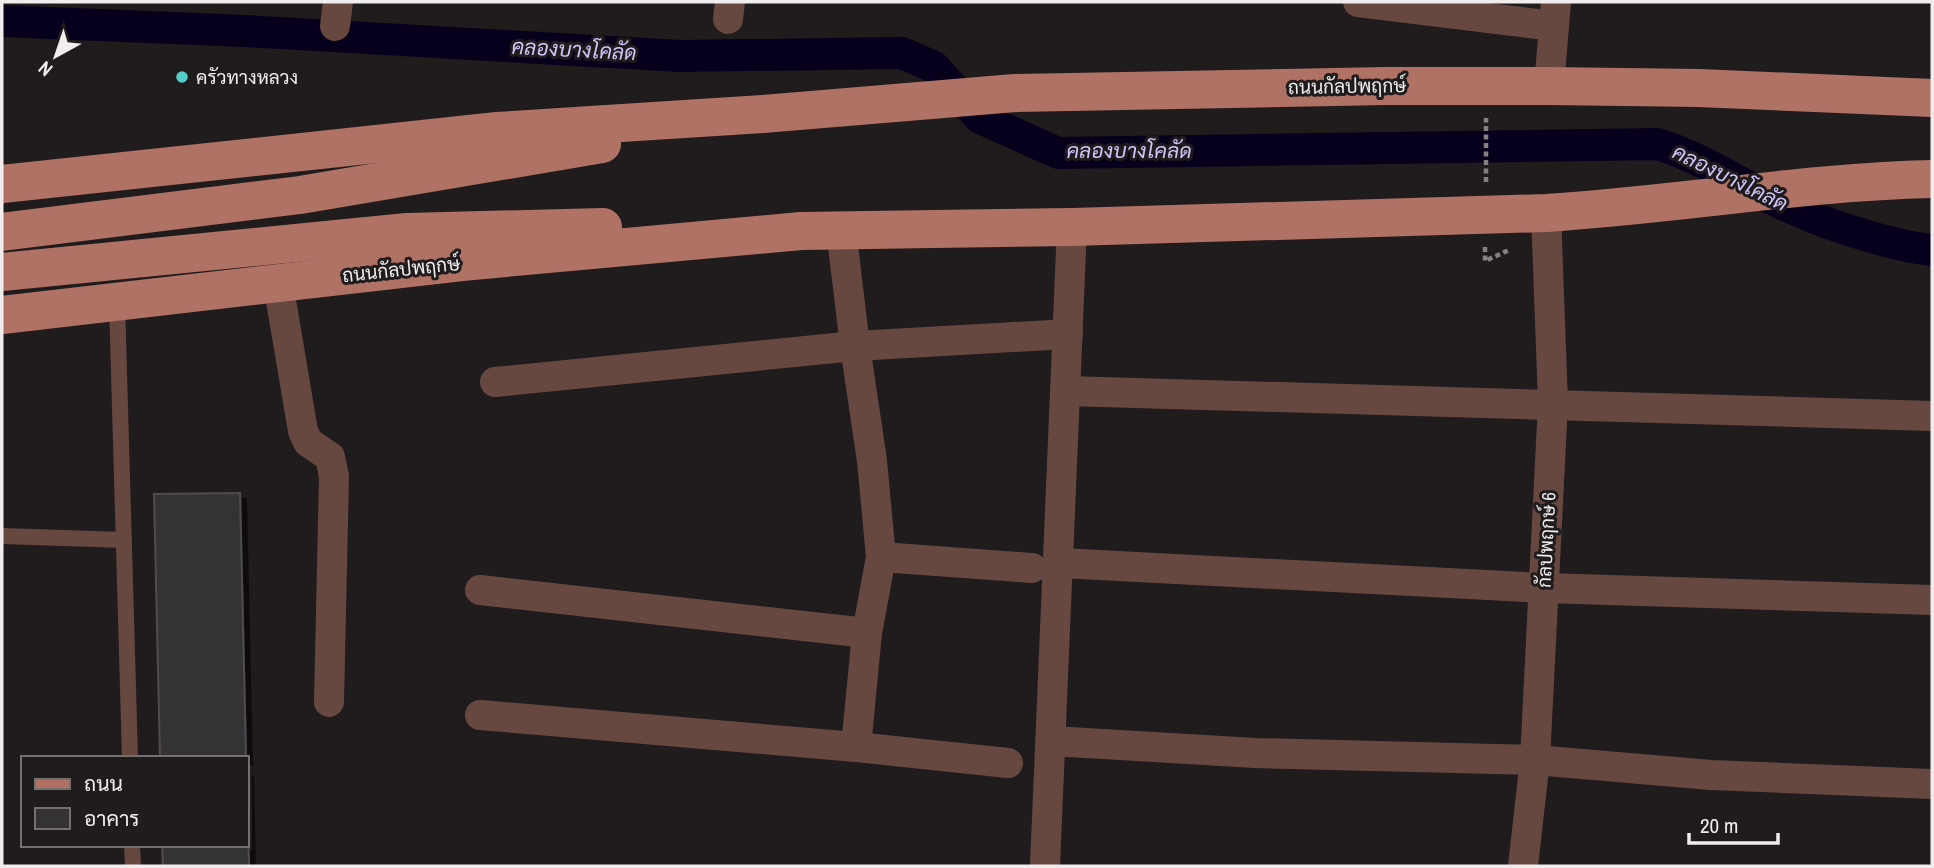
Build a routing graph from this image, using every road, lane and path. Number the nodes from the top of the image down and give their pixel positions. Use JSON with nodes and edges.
{"nodes":[{"id":1,"x":1358,"y":2,"type":"edge"},
{"id":2,"x":1554,"y":14,"type":"edge"},
{"id":3,"x":1549,"y":86,"type":"junction"},
{"id":4,"x":1932,"y":98,"type":"edge"},
{"id":5,"x":763,"y":114,"type":"junction"},
{"id":6,"x":1486,"y":114,"type":"dead end"},
{"id":7,"x":1932,"y":179,"type":"edge"},
{"id":8,"x":2,"y":184,"type":"edge"},
{"id":9,"x":1486,"y":194,"type":"dead end"},
{"id":10,"x":1546,"y":213,"type":"junction"},
{"id":11,"x":1072,"y":228,"type":"junction"},
{"id":12,"x":842,"y":229,"type":"junction"},
{"id":13,"x":801,"y":231,"type":"junction"},
{"id":14,"x":2,"y":233,"type":"edge"},
{"id":15,"x":1485,"y":234,"type":"dead end"},
{"id":16,"x":1485,"y":261,"type":"dead end"},
{"id":17,"x":2,"y":272,"type":"edge"},
{"id":18,"x":278,"y":283,"type":"junction"},
{"id":19,"x":117,"y":302,"type":"junction"},
{"id":20,"x":2,"y":315,"type":"edge"},
{"id":21,"x":1068,"y":334,"type":"junction"},
{"id":22,"x":855,"y":346,"type":"junction"},
{"id":23,"x":495,"y":382,"type":"dead end"},
{"id":24,"x":1067,"y":391,"type":"junction"},
{"id":25,"x":1553,"y":403,"type":"junction"},
{"id":26,"x":1932,"y":416,"type":"edge"},
{"id":27,"x":2,"y":536,"type":"edge"},
{"id":28,"x":124,"y":540,"type":"junction"},
{"id":29,"x":881,"y":557,"type":"junction"},
{"id":30,"x":1046,"y":566,"type":"junction"},
{"id":31,"x":1544,"y":588,"type":"junction"},
{"id":32,"x":480,"y":590,"type":"dead end"},
{"id":33,"x":1932,"y":600,"type":"edge"},
{"id":34,"x":867,"y":633,"type":"junction"},
{"id":35,"x":329,"y":702,"type":"dead end"},
{"id":36,"x":480,"y":715,"type":"dead end"},
{"id":37,"x":1052,"y":741,"type":"junction"},
{"id":38,"x":856,"y":747,"type":"junction"},
{"id":39,"x":130,"y":756,"type":"edge"},
{"id":40,"x":1535,"y":760,"type":"junction"},
{"id":41,"x":1008,"y":764,"type":"dead end"},
{"id":42,"x":1932,"y":784,"type":"edge"},
{"id":43,"x":132,"y":847,"type":"edge"},
{"id":44,"x":133,"y":866,"type":"edge"},
{"id":45,"x":1045,"y":866,"type":"edge"},
{"id":46,"x":1523,"y":866,"type":"edge"}],
"edges":[{"from":1,"to":2,"type":"street"},
{"from":2,"to":3,"type":"street"},
{"from":3,"to":4,"type":"main road","name":"ถนนกัลปพฤกษ์"},
{"from":3,"to":5,"type":"main road","name":"ถนนกัลปพฤกษ์"},
{"from":5,"to":8,"type":"main road","name":"ถนนกัลปพฤกษ์"},
{"from":5,"to":14,"type":"main road","name":"ถนนกัลปพฤกษ์"},
{"from":6,"to":9,"type":"path"},
{"from":7,"to":10,"type":"main road","name":"ถนนกัลปพฤกษ์"},
{"from":10,"to":11,"type":"main road","name":"ถนนกัลปพฤกษ์"},
{"from":10,"to":25,"type":"street","name":"กัลปพฤกษ์ 6"},
{"from":11,"to":12,"type":"main road","name":"ถนนกัลปพฤกษ์"},
{"from":11,"to":21,"type":"street"},
{"from":12,"to":13,"type":"main road","name":"ถนนกัลปพฤกษ์"},
{"from":12,"to":22,"type":"street"},
{"from":13,"to":17,"type":"main road","name":"ถนนกัลปพฤกษ์"},
{"from":13,"to":18,"type":"main road","name":"ถนนกัลปพฤกษ์"},
{"from":15,"to":16,"type":"path"},
{"from":18,"to":19,"type":"main road","name":"ถนนกัลปพฤกษ์"},
{"from":18,"to":35,"type":"street"},
{"from":19,"to":20,"type":"main road","name":"ถนนกัลปพฤกษ์"},
{"from":19,"to":28,"type":"lane"},
{"from":21,"to":22,"type":"street"},
{"from":21,"to":24,"type":"street"},
{"from":22,"to":23,"type":"street"},
{"from":22,"to":29,"type":"street"},
{"from":24,"to":25,"type":"street"},
{"from":24,"to":30,"type":"street"},
{"from":25,"to":26,"type":"street"},
{"from":25,"to":31,"type":"street","name":"กัลปพฤกษ์ 6"},
{"from":27,"to":28,"type":"lane"},
{"from":28,"to":39,"type":"lane"},
{"from":29,"to":30,"type":"street"},
{"from":29,"to":34,"type":"street"},
{"from":30,"to":31,"type":"street"},
{"from":30,"to":37,"type":"street"},
{"from":31,"to":33,"type":"street"},
{"from":31,"to":40,"type":"street","name":"กัลปพฤกษ์ 6"},
{"from":32,"to":34,"type":"street"},
{"from":34,"to":38,"type":"street"},
{"from":36,"to":38,"type":"street"},
{"from":37,"to":40,"type":"street"},
{"from":37,"to":45,"type":"street"},
{"from":38,"to":41,"type":"street"},
{"from":40,"to":42,"type":"street"},
{"from":40,"to":46,"type":"street","name":"กัลปพฤกษ์ 6"},
{"from":43,"to":44,"type":"lane"}]}
